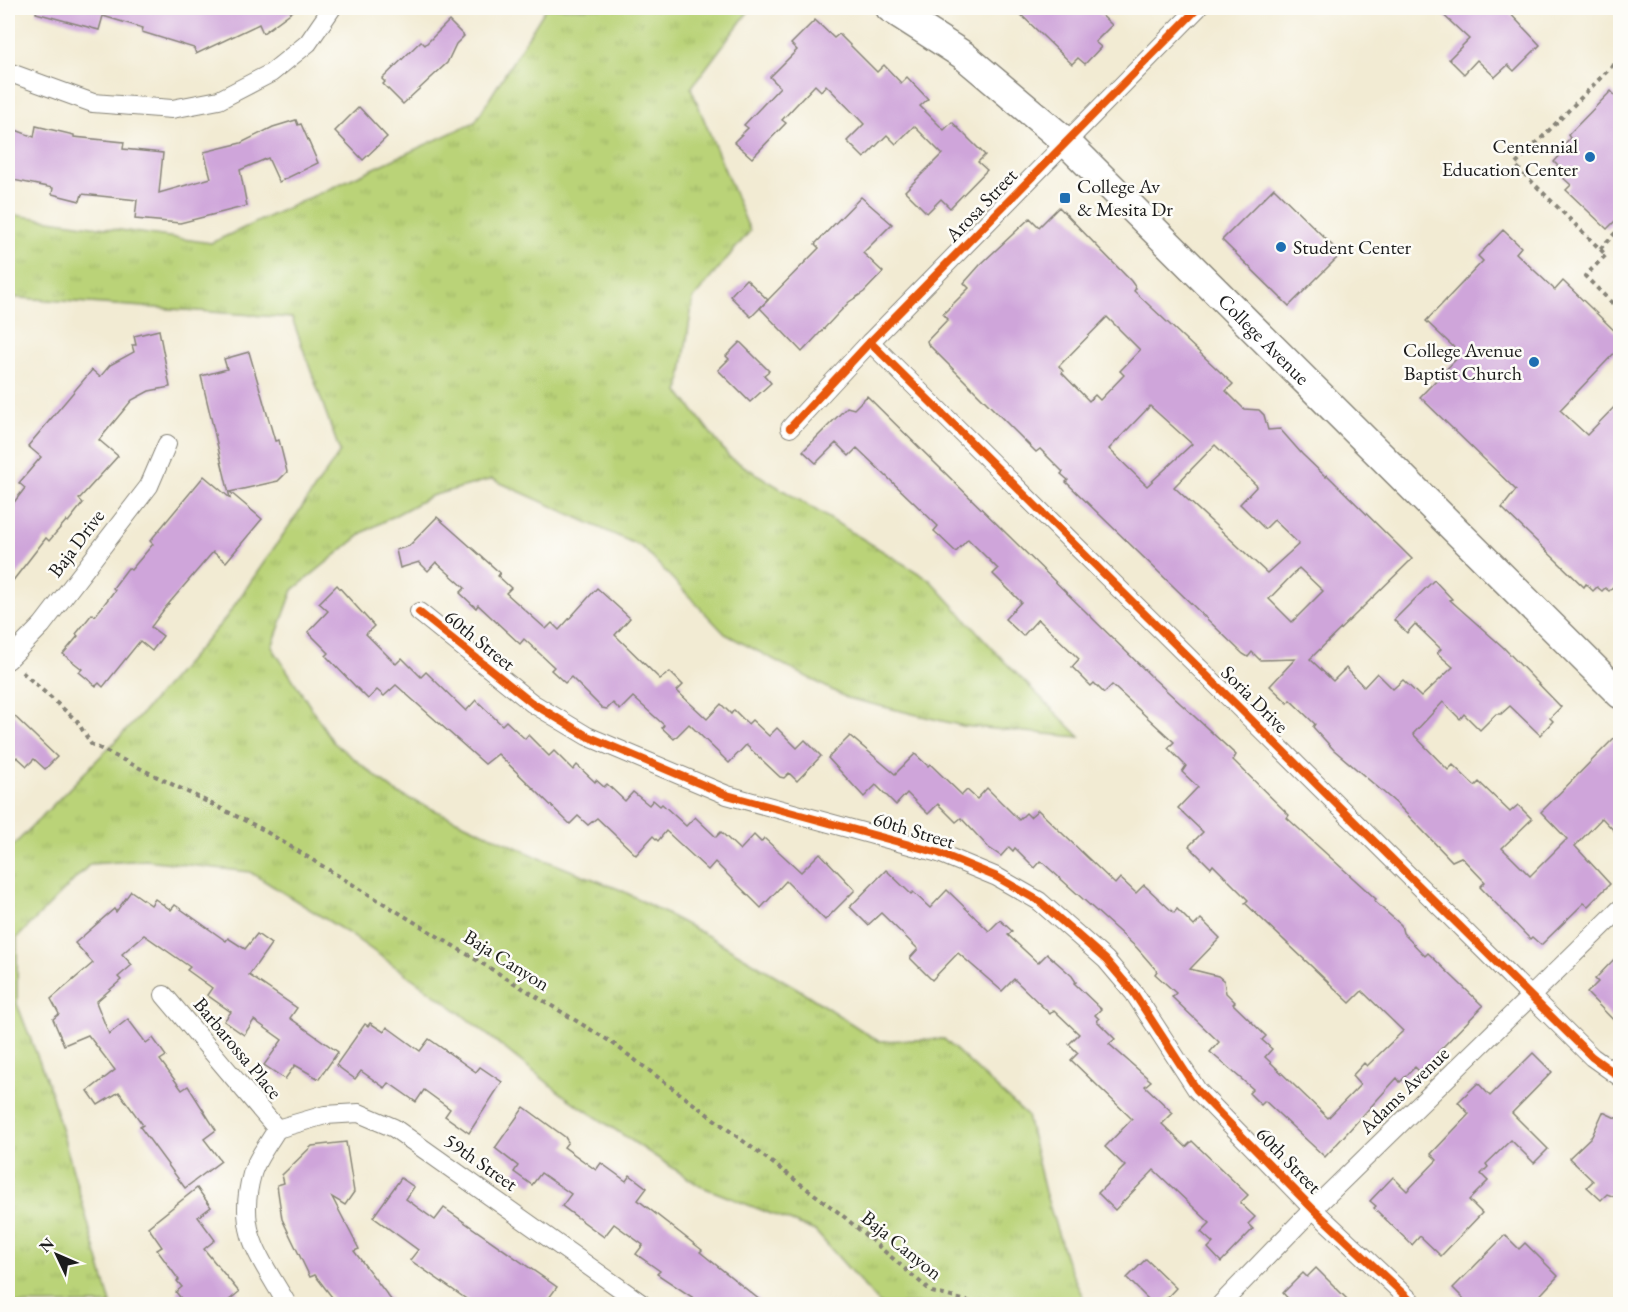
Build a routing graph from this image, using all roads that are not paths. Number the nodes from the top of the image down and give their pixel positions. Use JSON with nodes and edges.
{"nodes":[{"id":1,"x":332,"y":8,"type":"edge"},
{"id":2,"x":890,"y":8,"type":"edge"},
{"id":3,"x":1198,"y":8,"type":"edge"},
{"id":4,"x":8,"y":72,"type":"edge"},
{"id":5,"x":1065,"y":141,"type":"junction"},
{"id":6,"x":870,"y":342,"type":"junction"},
{"id":7,"x":790,"y":428,"type":"dead end"},
{"id":8,"x":167,"y":444,"type":"dead end"},
{"id":9,"x":419,"y":612,"type":"dead end"},
{"id":10,"x":8,"y":660,"type":"edge"},
{"id":11,"x":1620,"y":694,"type":"edge"},
{"id":12,"x":1620,"y":909,"type":"edge"},
{"id":13,"x":164,"y":995,"type":"dead end"},
{"id":14,"x":1532,"y":996,"type":"junction"},
{"id":15,"x":1620,"y":1077,"type":"edge"},
{"id":16,"x":277,"y":1129,"type":"junction"},
{"id":17,"x":1313,"y":1209,"type":"junction"},
{"id":18,"x":287,"y":1305,"type":"edge"},
{"id":19,"x":642,"y":1305,"type":"edge"},
{"id":20,"x":1221,"y":1305,"type":"edge"},
{"id":21,"x":1414,"y":1305,"type":"edge"}],
"edges":[{"from":1,"to":4,"type":"street"},
{"from":2,"to":5,"type":"main road","name":"College Avenue"},
{"from":3,"to":5,"type":"street","name":"Arosa Street"},
{"from":5,"to":6,"type":"street","name":"Arosa Street"},
{"from":5,"to":11,"type":"main road","name":"College Avenue"},
{"from":6,"to":7,"type":"street","name":"Arosa Street"},
{"from":6,"to":14,"type":"street","name":"Soria Drive"},
{"from":8,"to":10,"type":"street","name":"Baja Drive"},
{"from":9,"to":17,"type":"street","name":"60th Street"},
{"from":12,"to":14,"type":"street","name":"Adams Avenue"},
{"from":13,"to":16,"type":"street","name":"Barbarossa Place"},
{"from":14,"to":15,"type":"street","name":"Soria Drive"},
{"from":14,"to":17,"type":"street","name":"Adams Avenue"},
{"from":16,"to":18,"type":"street"},
{"from":16,"to":19,"type":"street","name":"59th Street"},
{"from":17,"to":20,"type":"street","name":"Adams Avenue"},
{"from":17,"to":21,"type":"street","name":"60th Street"}]}
